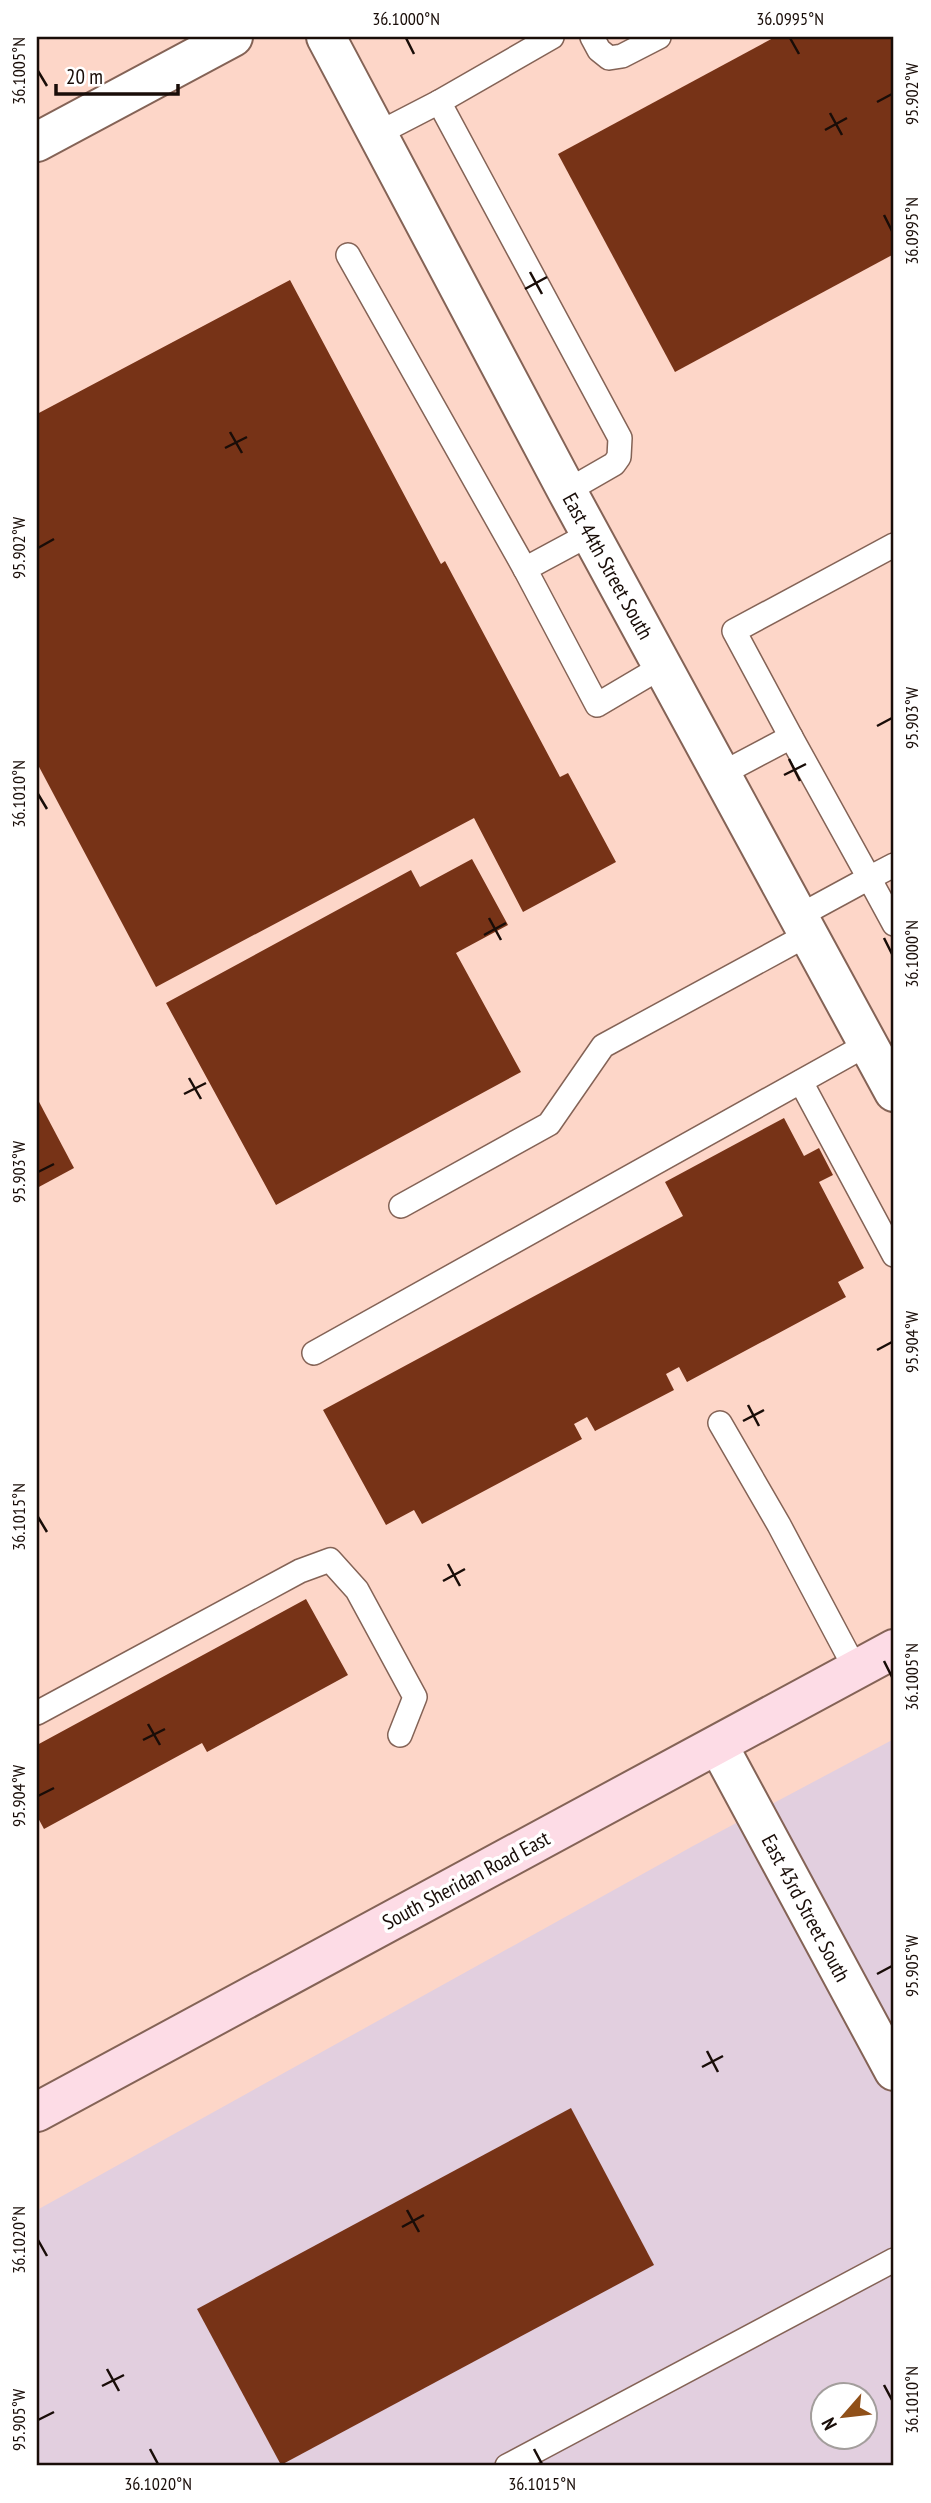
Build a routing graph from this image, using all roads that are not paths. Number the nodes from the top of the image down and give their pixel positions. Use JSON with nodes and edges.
{"nodes":[{"id":1,"x":233,"y":37,"type":"edge"},
{"id":2,"x":326,"y":37,"type":"edge"},
{"id":3,"x":552,"y":37,"type":"edge"},
{"id":4,"x":592,"y":37,"type":"edge"},
{"id":5,"x":659,"y":37,"type":"edge"},
{"id":6,"x":439,"y":102,"type":"junction"},
{"id":7,"x":377,"y":134,"type":"junction"},
{"id":8,"x":37,"y":142,"type":"edge"},
{"id":9,"x":348,"y":255,"type":"dead end"},
{"id":10,"x":567,"y":491,"type":"junction"},
{"id":11,"x":590,"y":534,"type":"junction"},
{"id":12,"x":894,"y":545,"type":"edge"},
{"id":13,"x":525,"y":569,"type":"junction"},
{"id":14,"x":663,"y":666,"type":"junction"},
{"id":15,"x":791,"y":737,"type":"junction"},
{"id":16,"x":721,"y":774,"type":"junction"},
{"id":17,"x":894,"y":865,"type":"edge"},
{"id":18,"x":869,"y":878,"type":"junction"},
{"id":19,"x":894,"y":924,"type":"edge"},
{"id":20,"x":804,"y":925,"type":"junction"},
{"id":21,"x":869,"y":1044,"type":"junction"},
{"id":22,"x":801,"y":1082,"type":"junction"},
{"id":23,"x":894,"y":1092,"type":"edge"},
{"id":24,"x":401,"y":1206,"type":"dead end"},
{"id":25,"x":894,"y":1255,"type":"edge"},
{"id":26,"x":314,"y":1353,"type":"dead end"},
{"id":27,"x":720,"y":1423,"type":"dead end"},
{"id":28,"x":894,"y":1649,"type":"edge"},
{"id":29,"x":856,"y":1670,"type":"junction"},
{"id":30,"x":37,"y":1713,"type":"edge"},
{"id":31,"x":400,"y":1735,"type":"dead end"},
{"id":32,"x":718,"y":1745,"type":"junction"},
{"id":33,"x":894,"y":2071,"type":"edge"},
{"id":34,"x":37,"y":2112,"type":"edge"},
{"id":35,"x":894,"y":2260,"type":"edge"},
{"id":36,"x":507,"y":2466,"type":"edge"}],
"edges":[{"from":1,"to":8,"type":"street"},
{"from":2,"to":7,"type":"street","name":"East 44th Street South"},
{"from":3,"to":6,"type":"lane"},
{"from":4,"to":5,"type":"lane"},
{"from":6,"to":7,"type":"lane"},
{"from":6,"to":10,"type":"lane"},
{"from":7,"to":10,"type":"street","name":"East 44th Street South"},
{"from":9,"to":13,"type":"lane"},
{"from":10,"to":11,"type":"street","name":"East 44th Street South"},
{"from":11,"to":13,"type":"lane"},
{"from":11,"to":14,"type":"street","name":"East 44th Street South"},
{"from":12,"to":15,"type":"lane"},
{"from":13,"to":14,"type":"lane"},
{"from":14,"to":16,"type":"street","name":"East 44th Street South"},
{"from":15,"to":16,"type":"lane"},
{"from":15,"to":18,"type":"lane"},
{"from":16,"to":20,"type":"street","name":"East 44th Street South"},
{"from":17,"to":18,"type":"lane"},
{"from":18,"to":19,"type":"lane"},
{"from":18,"to":20,"type":"lane"},
{"from":20,"to":21,"type":"street","name":"East 44th Street South"},
{"from":20,"to":24,"type":"lane"},
{"from":21,"to":22,"type":"lane"},
{"from":21,"to":23,"type":"street","name":"East 44th Street South"},
{"from":22,"to":25,"type":"lane"},
{"from":22,"to":26,"type":"lane"},
{"from":27,"to":29,"type":"lane"},
{"from":28,"to":29,"type":"main road","name":"South Sheridan Road East"},
{"from":29,"to":32,"type":"main road","name":"South Sheridan Road East"},
{"from":30,"to":31,"type":"lane"},
{"from":32,"to":33,"type":"street","name":"East 43rd Street South"},
{"from":32,"to":34,"type":"main road","name":"South Sheridan Road East"},
{"from":35,"to":36,"type":"lane"}]}
